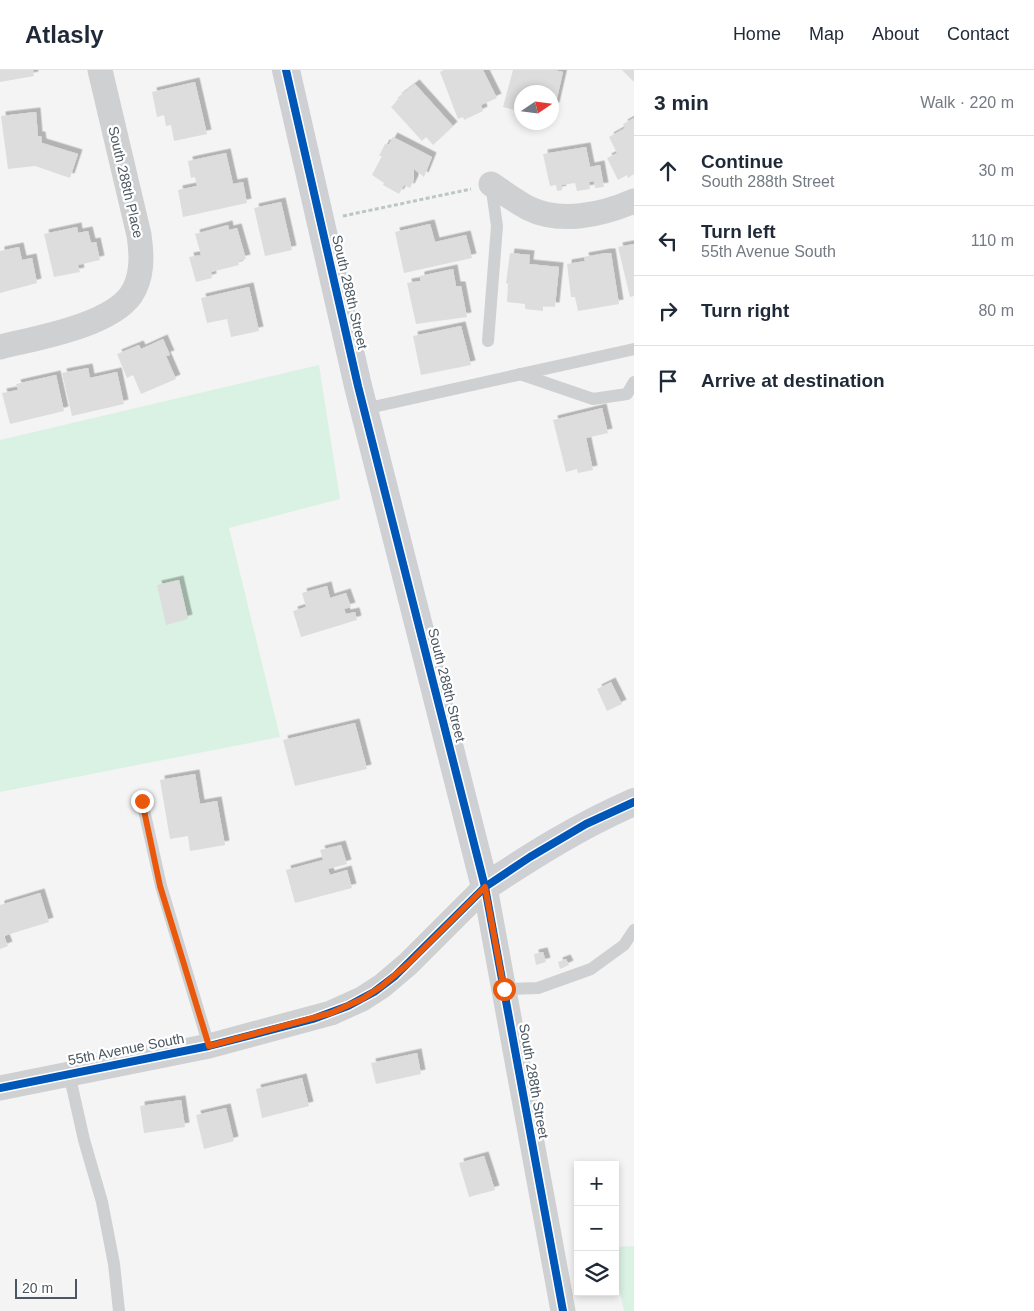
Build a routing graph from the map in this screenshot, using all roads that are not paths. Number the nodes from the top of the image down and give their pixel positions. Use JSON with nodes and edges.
{"nodes":[{"id":1,"x":100,"y":70,"type":"edge"},
{"id":2,"x":286,"y":70,"type":"edge"},
{"id":3,"x":492,"y":184,"type":"joint"},
{"id":4,"x":634,"y":202,"type":"edge"},
{"id":5,"x":488,"y":341,"type":"dead end"},
{"id":6,"x":0,"y":347,"type":"edge"},
{"id":7,"x":634,"y":349,"type":"edge"},
{"id":8,"x":520,"y":374,"type":"junction"},
{"id":9,"x":634,"y":382,"type":"edge"},
{"id":10,"x":364,"y":409,"type":"junction"},
{"id":11,"x":142,"y":801,"type":"dead end"},
{"id":12,"x":634,"y":802,"type":"edge"},
{"id":13,"x":485,"y":887,"type":"junction"},
{"id":14,"x":634,"y":930,"type":"edge"},
{"id":15,"x":504,"y":989,"type":"junction"},
{"id":16,"x":209,"y":1046,"type":"junction"},
{"id":17,"x":69,"y":1074,"type":"junction"},
{"id":18,"x":0,"y":1088,"type":"edge"},
{"id":19,"x":120,"y":1311,"type":"edge"},
{"id":20,"x":563,"y":1311,"type":"edge"}],
"edges":[{"from":1,"to":6,"type":"street","name":"South 288th Place"},
{"from":2,"to":10,"type":"street","name":"South 288th Street"},
{"from":3,"to":4,"type":"street"},
{"from":3,"to":5,"type":"lane"},
{"from":7,"to":8,"type":"lane"},
{"from":8,"to":9,"type":"lane"},
{"from":8,"to":10,"type":"lane"},
{"from":10,"to":13,"type":"street","name":"South 288th Street"},
{"from":11,"to":16,"type":"lane"},
{"from":12,"to":13,"type":"street","name":"55th Avenue South"},
{"from":13,"to":15,"type":"street","name":"South 288th Street"},
{"from":13,"to":16,"type":"street","name":"55th Avenue South"},
{"from":14,"to":15,"type":"lane"},
{"from":15,"to":20,"type":"street","name":"South 288th Street"},
{"from":16,"to":17,"type":"street","name":"55th Avenue South"},
{"from":17,"to":18,"type":"street","name":"55th Avenue South"},
{"from":17,"to":19,"type":"lane"}]}
